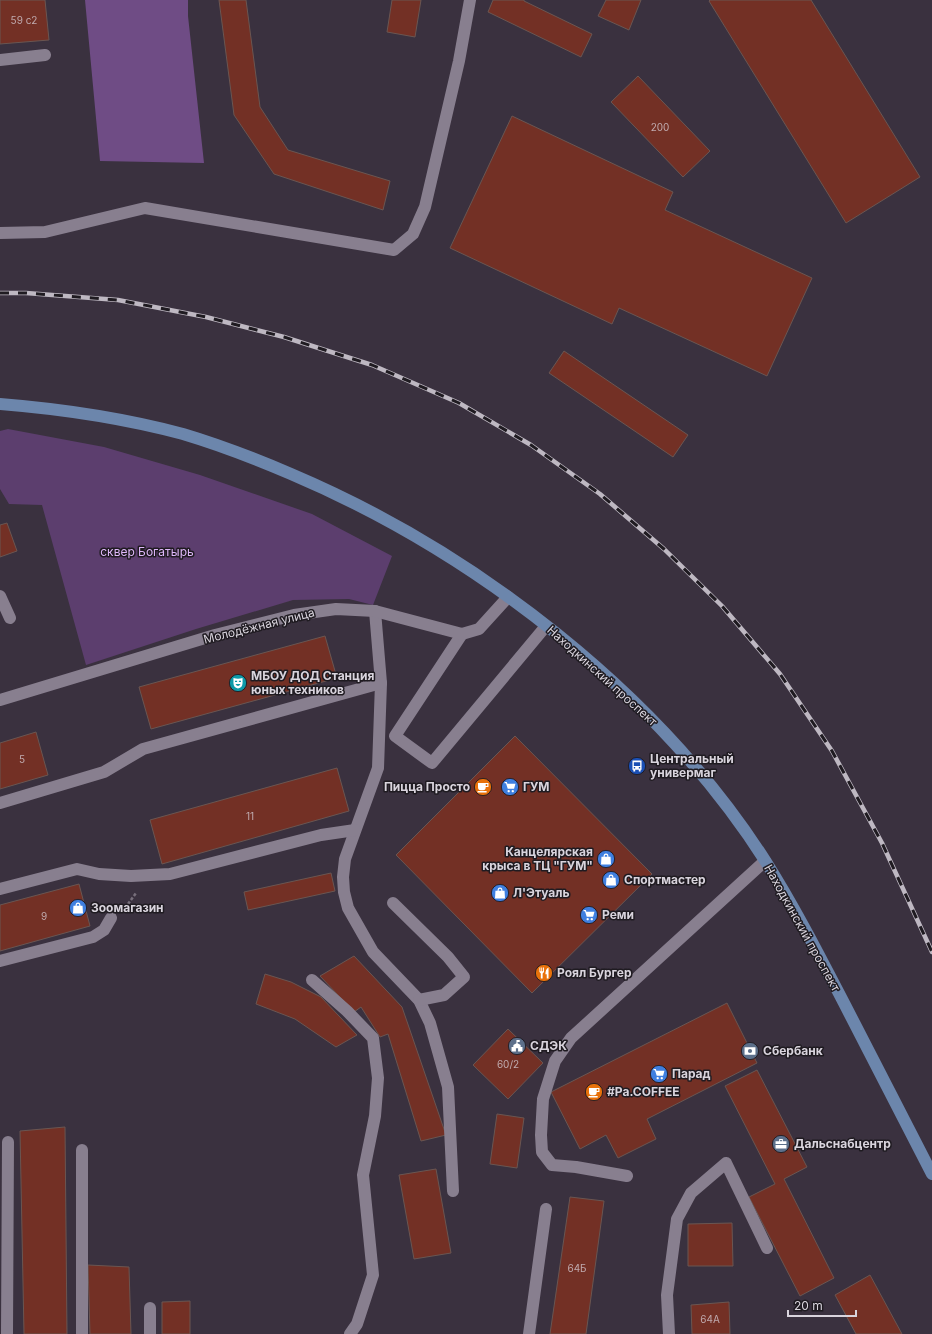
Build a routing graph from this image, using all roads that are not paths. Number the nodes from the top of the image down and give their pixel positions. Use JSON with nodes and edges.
{"nodes":[{"id":1,"x":470,"y":0,"type":"edge"},
{"id":2,"x":45,"y":55,"type":"dead end"},
{"id":3,"x":0,"y":60,"type":"edge"},
{"id":4,"x":0,"y":233,"type":"edge"},
{"id":5,"x":0,"y":404,"type":"edge"},
{"id":6,"x":0,"y":596,"type":"edge"},
{"id":7,"x":508,"y":597,"type":"junction"},
{"id":8,"x":375,"y":611,"type":"junction"},
{"id":9,"x":10,"y":618,"type":"dead end"},
{"id":10,"x":546,"y":626,"type":"junction"},
{"id":11,"x":462,"y":634,"type":"junction"},
{"id":12,"x":381,"y":683,"type":"junction"},
{"id":13,"x":0,"y":700,"type":"edge"},
{"id":14,"x":0,"y":803,"type":"edge"},
{"id":15,"x":354,"y":830,"type":"junction"},
{"id":16,"x":765,"y":861,"type":"junction"},
{"id":17,"x":0,"y":888,"type":"edge"},
{"id":18,"x":393,"y":903,"type":"dead end"},
{"id":19,"x":111,"y":918,"type":"dead end"},
{"id":20,"x":0,"y":961,"type":"edge"},
{"id":21,"x":312,"y":980,"type":"dead end"},
{"id":22,"x":419,"y":1000,"type":"junction"},
{"id":23,"x":8,"y":1142,"type":"dead end"},
{"id":24,"x":82,"y":1150,"type":"dead end"},
{"id":25,"x":932,"y":1174,"type":"edge"},
{"id":26,"x":627,"y":1176,"type":"dead end"},
{"id":27,"x":453,"y":1191,"type":"dead end"},
{"id":28,"x":546,"y":1210,"type":"dead end"},
{"id":29,"x":767,"y":1248,"type":"dead end"},
{"id":30,"x":150,"y":1308,"type":"dead end"},
{"id":31,"x":7,"y":1334,"type":"edge"},
{"id":32,"x":82,"y":1334,"type":"edge"},
{"id":33,"x":150,"y":1334,"type":"edge"},
{"id":34,"x":350,"y":1334,"type":"edge"},
{"id":35,"x":529,"y":1334,"type":"edge"},
{"id":36,"x":669,"y":1334,"type":"edge"}],
"edges":[{"from":1,"to":4,"type":"street"},
{"from":2,"to":3,"type":"street"},
{"from":5,"to":7,"type":"main road","name":"Находкинский проспект"},
{"from":6,"to":9,"type":"street"},
{"from":7,"to":10,"type":"main road","name":"Находкинский проспект"},
{"from":7,"to":11,"type":"street"},
{"from":8,"to":11,"type":"street","name":"Молодёжная улица"},
{"from":8,"to":12,"type":"street"},
{"from":8,"to":13,"type":"street","name":"Молодёжная улица"},
{"from":10,"to":11,"type":"street"},
{"from":10,"to":16,"type":"main road","name":"Находкинский проспект"},
{"from":12,"to":14,"type":"street"},
{"from":12,"to":15,"type":"street"},
{"from":15,"to":17,"type":"street"},
{"from":15,"to":22,"type":"street"},
{"from":16,"to":25,"type":"main road","name":"Находкинский проспект"},
{"from":16,"to":26,"type":"street"},
{"from":18,"to":22,"type":"street"},
{"from":19,"to":20,"type":"street"},
{"from":21,"to":34,"type":"street"},
{"from":22,"to":27,"type":"street"},
{"from":23,"to":31,"type":"street"},
{"from":24,"to":32,"type":"street"},
{"from":28,"to":35,"type":"street"},
{"from":29,"to":36,"type":"street"},
{"from":30,"to":33,"type":"street"}]}
